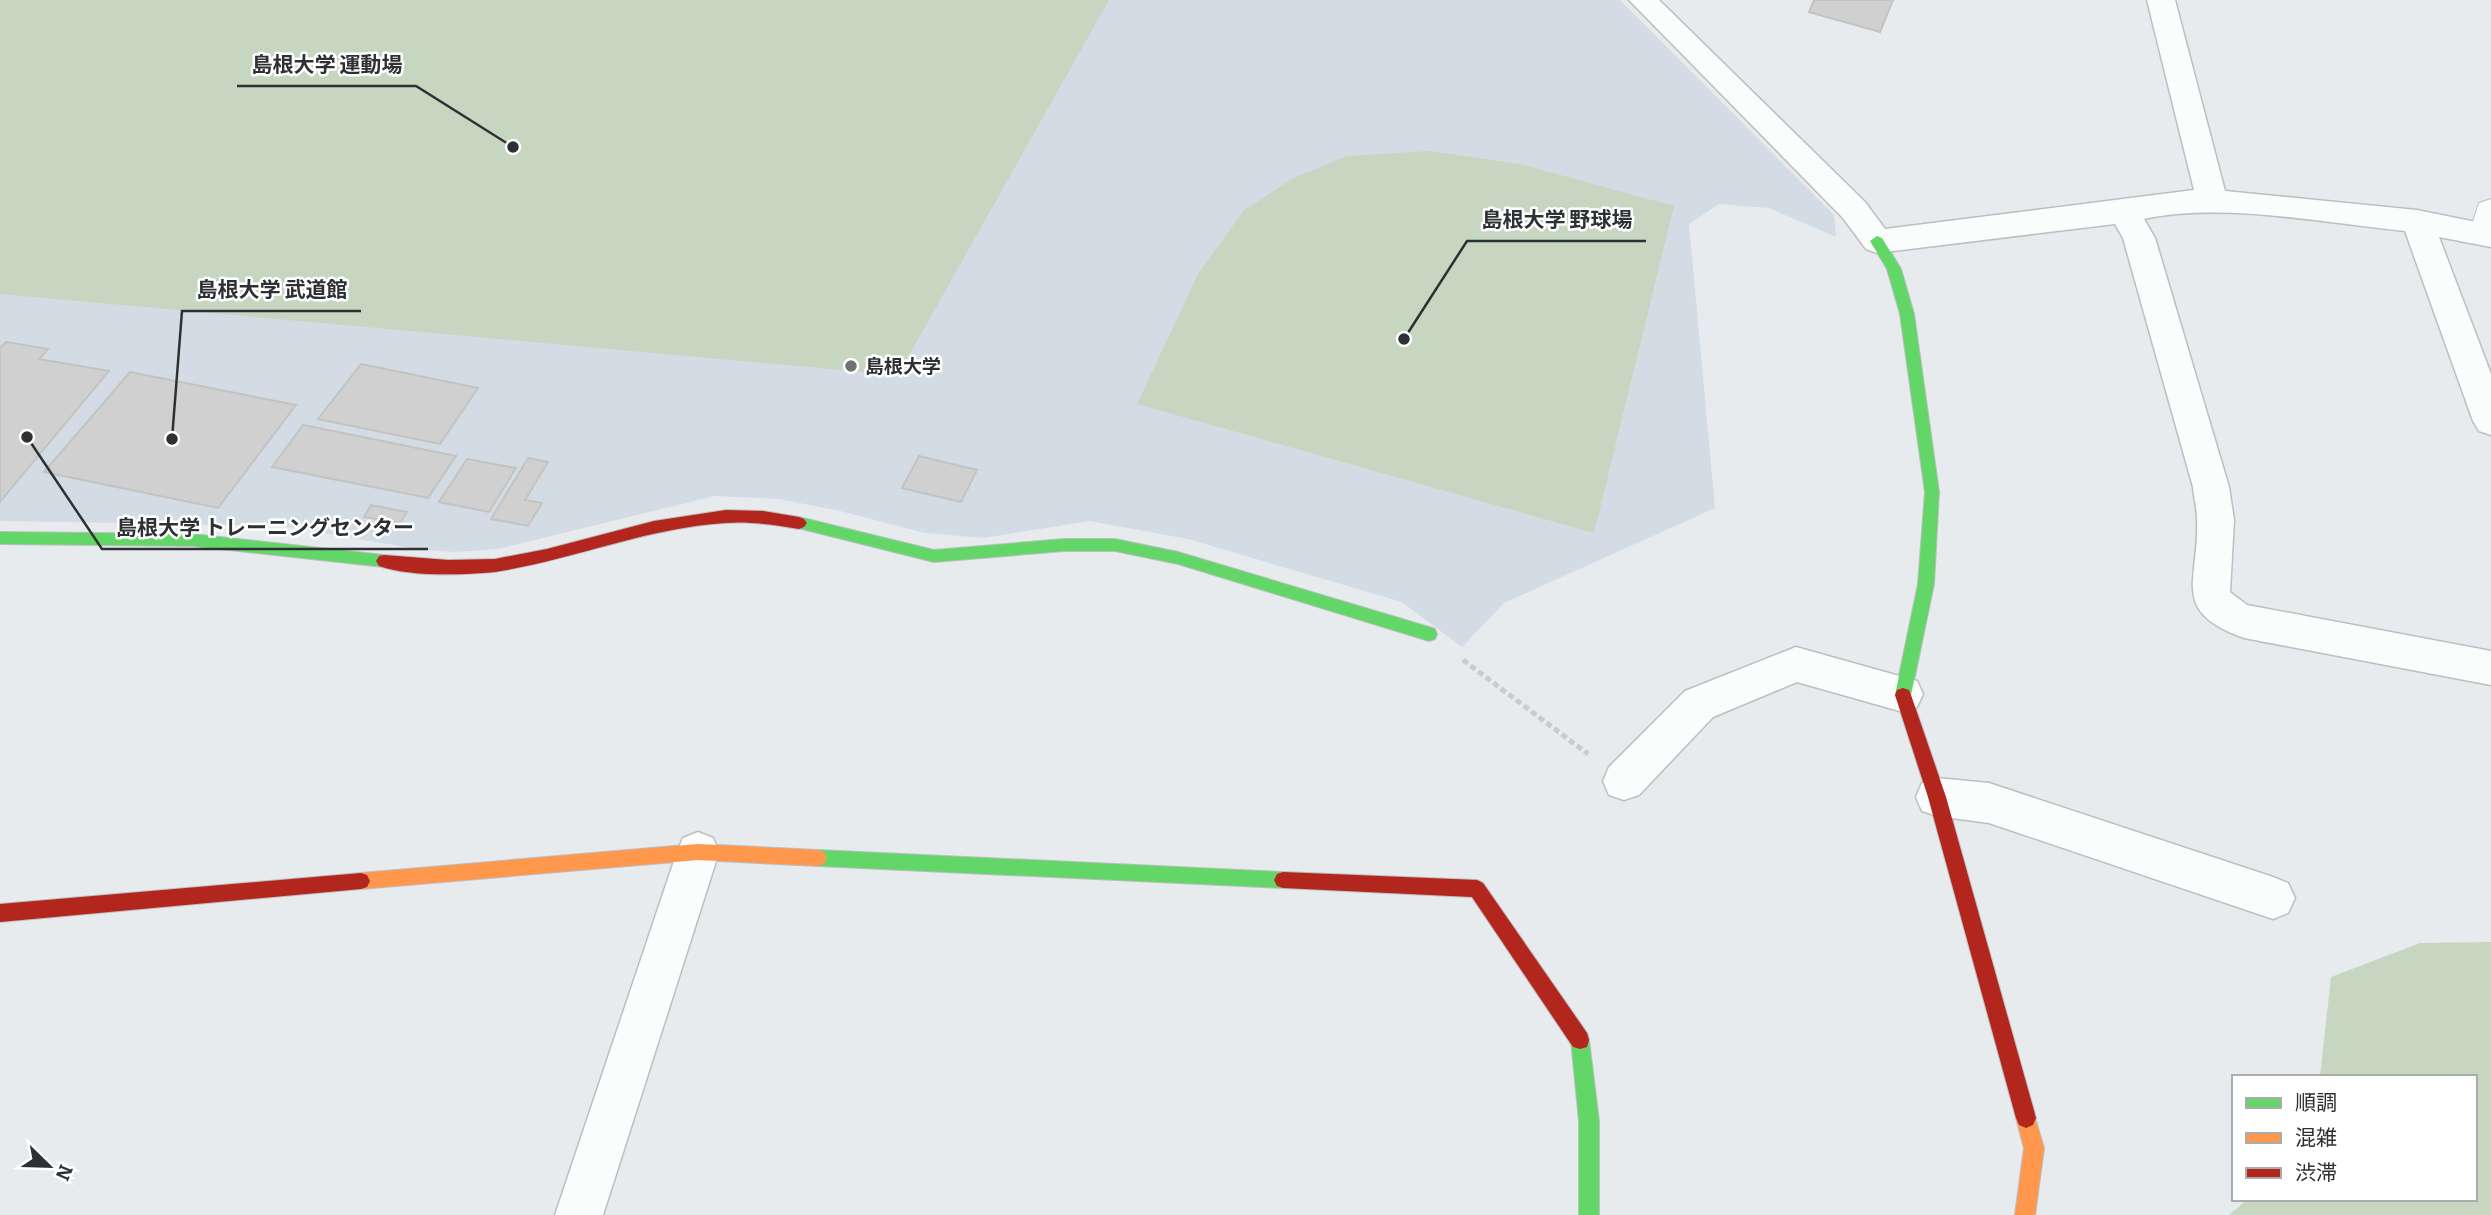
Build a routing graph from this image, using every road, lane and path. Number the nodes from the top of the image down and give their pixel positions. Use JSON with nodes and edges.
{"nodes":[{"id":1,"x":1643,"y":0,"type":"edge"},
{"id":2,"x":2161,"y":0,"type":"edge"},
{"id":3,"x":2212,"y":201,"type":"junction"},
{"id":4,"x":2124,"y":212,"type":"junction"},
{"id":5,"x":2417,"y":221,"type":"junction"},
{"id":6,"x":2489,"y":235,"type":"edge"},
{"id":7,"x":1877,"y":241,"type":"junction"},
{"id":8,"x":2491,"y":421,"type":"edge"},
{"id":9,"x":0,"y":538,"type":"edge"},
{"id":10,"x":1429,"y":634,"type":"joint"},
{"id":11,"x":2491,"y":668,"type":"edge"},
{"id":12,"x":1903,"y":694,"type":"junction"},
{"id":13,"x":1624,"y":781,"type":"joint"},
{"id":14,"x":1937,"y":797,"type":"junction"},
{"id":15,"x":698,"y":852,"type":"junction"},
{"id":16,"x":2273,"y":898,"type":"dead end"},
{"id":17,"x":0,"y":913,"type":"edge"},
{"id":18,"x":579,"y":1215,"type":"edge"},
{"id":19,"x":1589,"y":1215,"type":"edge"},
{"id":20,"x":2025,"y":1215,"type":"edge"}],
"edges":[{"from":1,"to":7,"type":"street"},
{"from":2,"to":3,"type":"street"},
{"from":3,"to":4,"type":"street"},
{"from":3,"to":5,"type":"street"},
{"from":4,"to":7,"type":"street"},
{"from":4,"to":11,"type":"street"},
{"from":5,"to":6,"type":"street"},
{"from":5,"to":8,"type":"street"},
{"from":7,"to":12,"type":"street"},
{"from":9,"to":10,"type":"street"},
{"from":10,"to":13,"type":"path"},
{"from":12,"to":13,"type":"street"},
{"from":12,"to":14,"type":"street"},
{"from":14,"to":16,"type":"street"},
{"from":14,"to":20,"type":"street"},
{"from":15,"to":17,"type":"street"},
{"from":15,"to":18,"type":"street"},
{"from":15,"to":19,"type":"street"}]}
